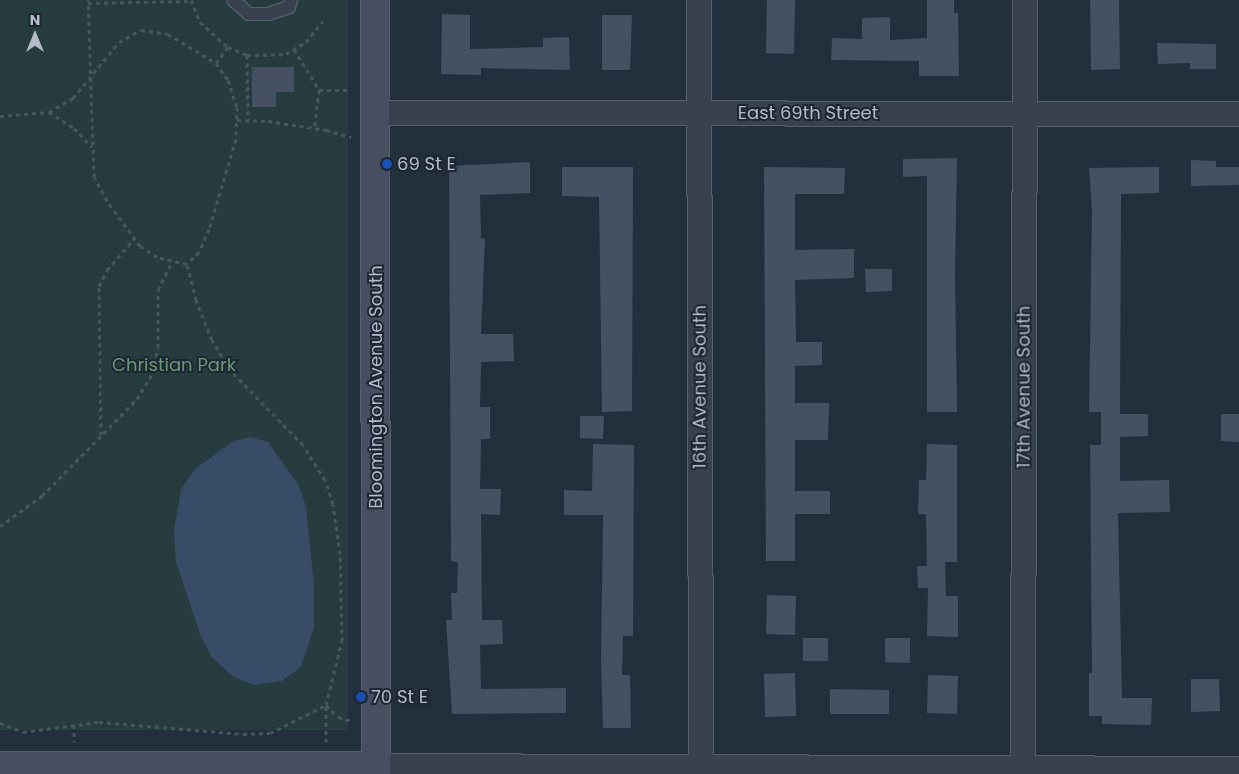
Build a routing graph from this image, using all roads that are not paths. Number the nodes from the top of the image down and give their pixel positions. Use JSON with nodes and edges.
{"nodes":[{"id":1,"x":233,"y":0,"type":"edge"},
{"id":2,"x":291,"y":0,"type":"edge"},
{"id":3,"x":375,"y":0,"type":"edge"},
{"id":4,"x":699,"y":0,"type":"edge"},
{"id":5,"x":1025,"y":0,"type":"edge"},
{"id":6,"x":376,"y":102,"type":"junction"},
{"id":7,"x":700,"y":113,"type":"junction"},
{"id":8,"x":1025,"y":113,"type":"junction"},
{"id":9,"x":1239,"y":114,"type":"edge"},
{"id":10,"x":0,"y":766,"type":"edge"},
{"id":11,"x":1239,"y":769,"type":"edge"},
{"id":12,"x":52,"y":770,"type":"edge"},
{"id":13,"x":376,"y":770,"type":"edge"},
{"id":14,"x":702,"y":771,"type":"edge"},
{"id":15,"x":1023,"y":771,"type":"edge"}],
"edges":[{"from":1,"to":2,"type":"lane"},
{"from":3,"to":6,"type":"street","name":"Bloomington Avenue South"},
{"from":4,"to":7,"type":"street","name":"16th Avenue South"},
{"from":5,"to":8,"type":"street","name":"17th Avenue South"},
{"from":6,"to":7,"type":"street","name":"East 69th Street"},
{"from":6,"to":13,"type":"street","name":"Bloomington Avenue South"},
{"from":7,"to":8,"type":"street","name":"East 69th Street"},
{"from":7,"to":14,"type":"street","name":"16th Avenue South"},
{"from":8,"to":9,"type":"street","name":"East 69th Street"},
{"from":8,"to":15,"type":"street","name":"17th Avenue South"},
{"from":10,"to":12,"type":"street"},
{"from":11,"to":15,"type":"street"},
{"from":12,"to":13,"type":"street"},
{"from":13,"to":14,"type":"street"},
{"from":14,"to":15,"type":"street"}]}
